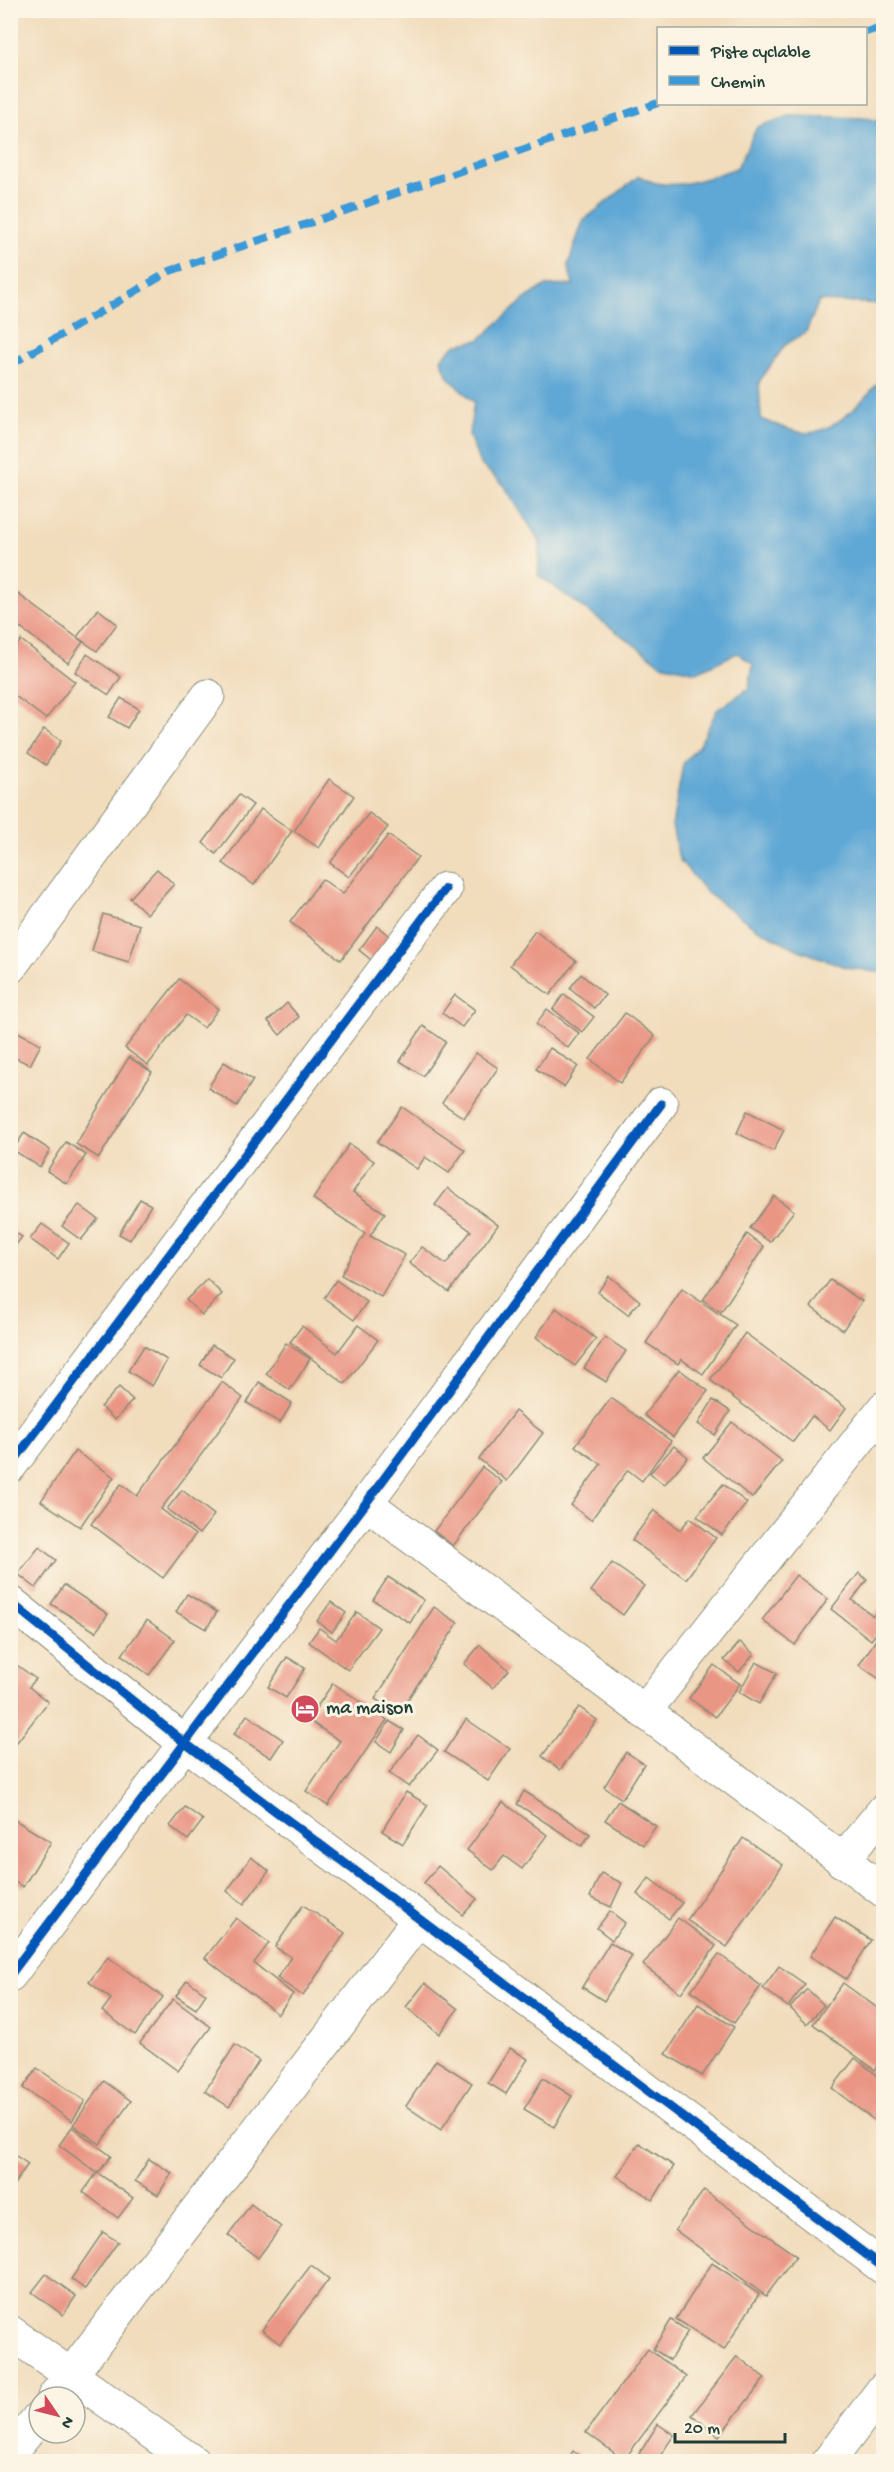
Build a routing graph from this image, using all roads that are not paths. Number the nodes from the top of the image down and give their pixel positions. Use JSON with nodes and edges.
{"nodes":[{"id":1,"x":208,"y":696,"type":"dead end"},
{"id":2,"x":446,"y":889,"type":"dead end"},
{"id":3,"x":10,"y":967,"type":"edge"},
{"id":4,"x":661,"y":1104,"type":"dead end"},
{"id":5,"x":884,"y":1408,"type":"edge"},
{"id":6,"x":10,"y":1466,"type":"edge"},
{"id":7,"x":366,"y":1503,"type":"junction"},
{"id":8,"x":10,"y":1602,"type":"edge"},
{"id":9,"x":644,"y":1712,"type":"junction"},
{"id":10,"x":185,"y":1743,"type":"junction"},
{"id":11,"x":884,"y":1810,"type":"edge"},
{"id":12,"x":843,"y":1861,"type":"junction"},
{"id":13,"x":884,"y":1892,"type":"edge"},
{"id":14,"x":419,"y":1919,"type":"junction"},
{"id":15,"x":10,"y":1975,"type":"edge"},
{"id":16,"x":884,"y":2268,"type":"edge"},
{"id":17,"x":10,"y":2332,"type":"edge"},
{"id":18,"x":62,"y":2385,"type":"edge"},
{"id":19,"x":64,"y":2385,"type":"edge"},
{"id":20,"x":884,"y":2388,"type":"edge"},
{"id":21,"x":87,"y":2400,"type":"edge"},
{"id":22,"x":27,"y":2432,"type":"edge"},
{"id":23,"x":10,"y":2454,"type":"edge"},
{"id":24,"x":193,"y":2462,"type":"edge"},
{"id":25,"x":828,"y":2462,"type":"edge"}],
"edges":[{"from":1,"to":3,"type":"street"},
{"from":2,"to":6,"type":"street"},
{"from":4,"to":7,"type":"street"},
{"from":5,"to":9,"type":"street"},
{"from":7,"to":9,"type":"street"},
{"from":7,"to":10,"type":"street"},
{"from":8,"to":10,"type":"street"},
{"from":9,"to":12,"type":"street"},
{"from":10,"to":14,"type":"street"},
{"from":10,"to":15,"type":"street"},
{"from":11,"to":12,"type":"street"},
{"from":12,"to":13,"type":"street"},
{"from":14,"to":16,"type":"street"},
{"from":14,"to":19,"type":"street"},
{"from":17,"to":18,"type":"street"},
{"from":20,"to":25,"type":"street"},
{"from":21,"to":24,"type":"street"},
{"from":22,"to":23,"type":"street"}]}
